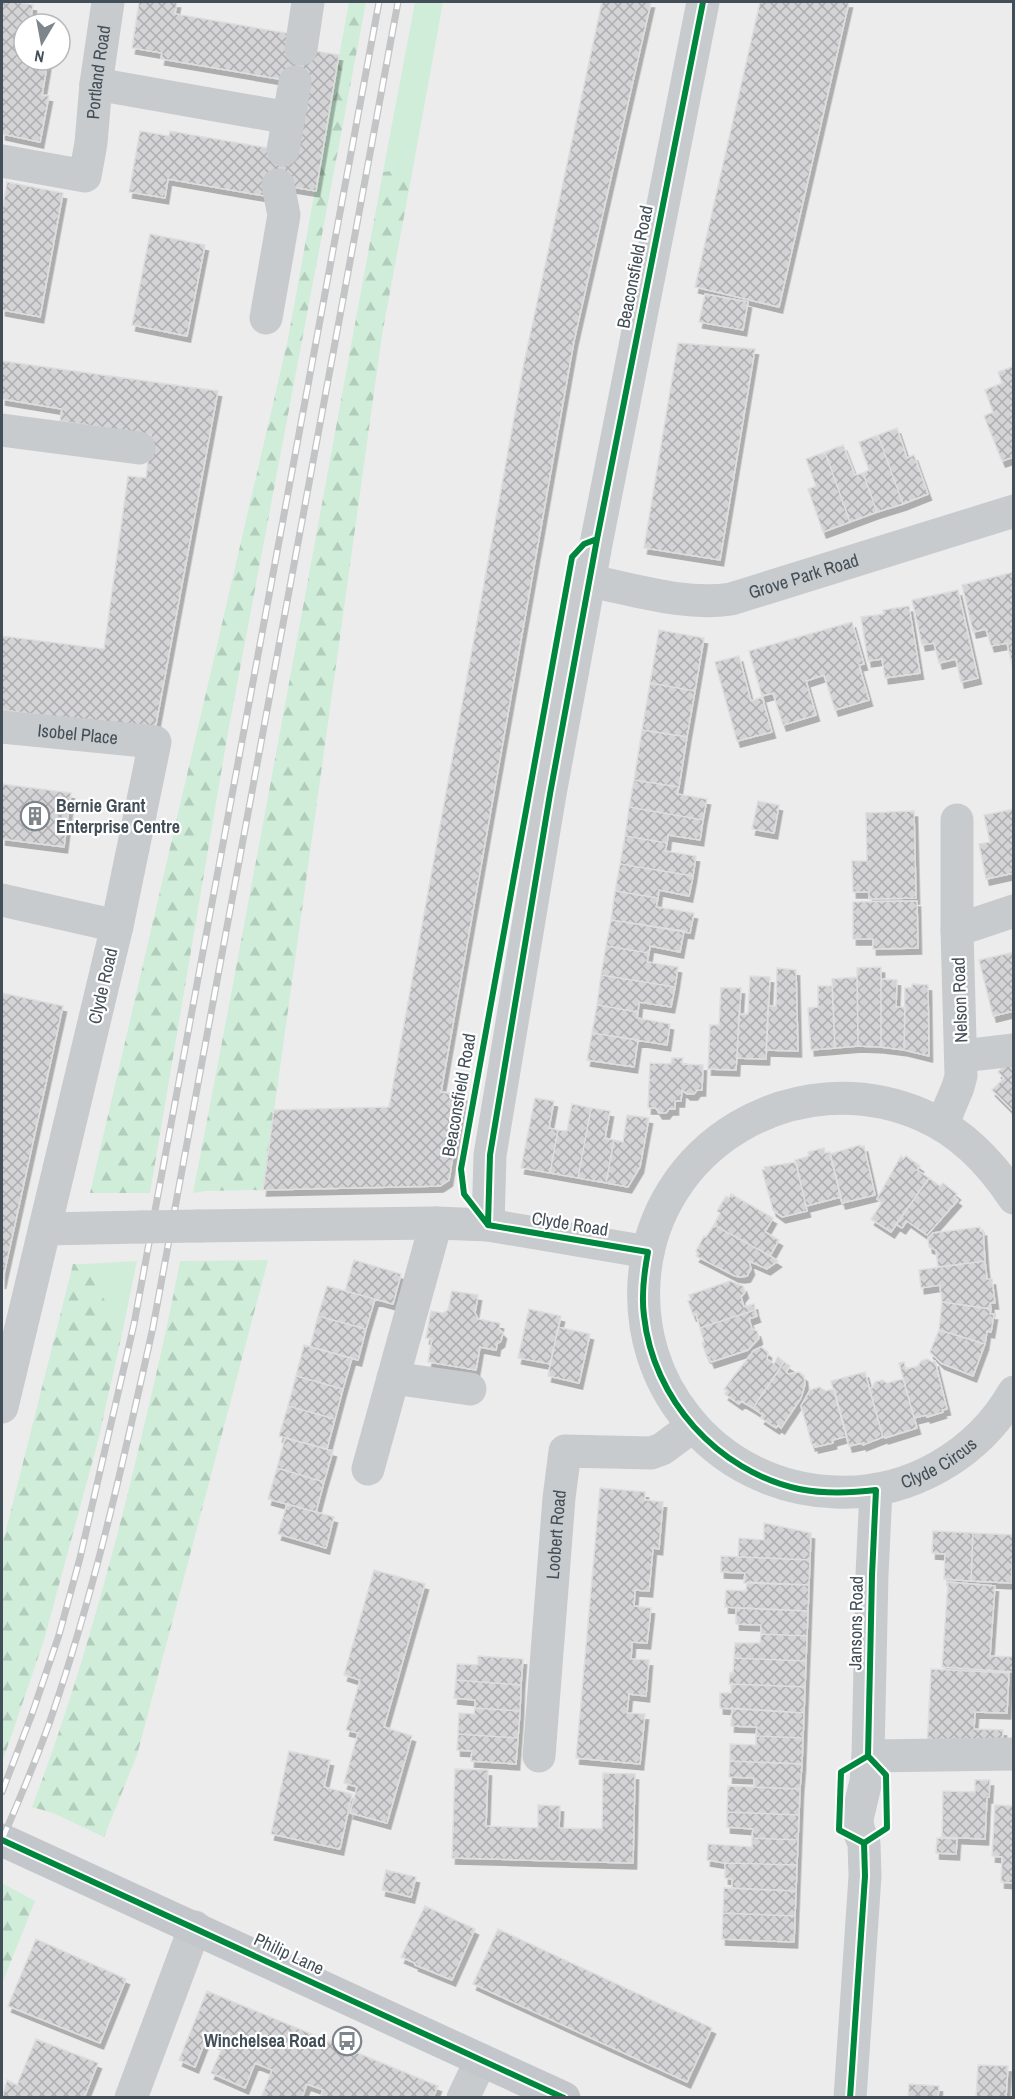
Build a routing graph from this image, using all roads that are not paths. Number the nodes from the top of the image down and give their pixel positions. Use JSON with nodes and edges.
{"nodes":[{"id":1,"x":108,"y":2,"type":"edge"},
{"id":2,"x":309,"y":2,"type":"edge"},
{"id":3,"x":703,"y":2,"type":"edge"},
{"id":4,"x":301,"y":49,"type":"dead end"},
{"id":5,"x":295,"y":82,"type":"dead end"},
{"id":6,"x":96,"y":84,"type":"junction"},
{"id":7,"x":289,"y":118,"type":"junction"},
{"id":8,"x":283,"y":150,"type":"dead end"},
{"id":9,"x":2,"y":161,"type":"edge"},
{"id":10,"x":278,"y":185,"type":"dead end"},
{"id":11,"x":266,"y":318,"type":"dead end"},
{"id":12,"x":2,"y":430,"type":"edge"},
{"id":13,"x":139,"y":448,"type":"dead end"},
{"id":14,"x":1014,"y":511,"type":"edge"},
{"id":15,"x":590,"y":581,"type":"junction"},
{"id":16,"x":2,"y":727,"type":"edge"},
{"id":17,"x":155,"y":742,"type":"joint"},
{"id":18,"x":957,"y":820,"type":"dead end"},
{"id":19,"x":2,"y":900,"type":"edge"},
{"id":20,"x":1014,"y":911,"type":"edge"},
{"id":21,"x":117,"y":926,"type":"junction"},
{"id":22,"x":957,"y":930,"type":"junction"},
{"id":23,"x":1014,"y":1050,"type":"edge"},
{"id":24,"x":962,"y":1056,"type":"junction"},
{"id":25,"x":942,"y":1125,"type":"junction"},
{"id":26,"x":1014,"y":1198,"type":"edge"},
{"id":27,"x":436,"y":1223,"type":"junction"},
{"id":28,"x":488,"y":1225,"type":"junction"},
{"id":29,"x":45,"y":1229,"type":"junction"},
{"id":30,"x":648,"y":1252,"type":"junction"},
{"id":31,"x":393,"y":1378,"type":"junction"},
{"id":32,"x":470,"y":1389,"type":"dead end"},
{"id":33,"x":1014,"y":1392,"type":"edge"},
{"id":34,"x":2,"y":1407,"type":"edge"},
{"id":35,"x":693,"y":1426,"type":"junction"},
{"id":36,"x":368,"y":1469,"type":"dead end"},
{"id":37,"x":876,"y":1490,"type":"junction"},
{"id":38,"x":1014,"y":1754,"type":"edge"},
{"id":39,"x":539,"y":1756,"type":"dead end"},
{"id":40,"x":868,"y":1756,"type":"junction"},
{"id":41,"x":2,"y":1840,"type":"edge"},
{"id":42,"x":195,"y":1927,"type":"junction"},
{"id":43,"x":481,"y":2060,"type":"junction"},
{"id":44,"x":131,"y":2097,"type":"edge"},
{"id":45,"x":463,"y":2097,"type":"edge"},
{"id":46,"x":564,"y":2097,"type":"edge"},
{"id":47,"x":850,"y":2097,"type":"edge"}],
"edges":[{"from":1,"to":6,"type":"street","name":"Portland Road"},
{"from":2,"to":4,"type":"street"},
{"from":3,"to":15,"type":"street","name":"Beaconsfield Road"},
{"from":5,"to":7,"type":"street"},
{"from":6,"to":7,"type":"street"},
{"from":6,"to":9,"type":"street","name":"Portland Road"},
{"from":7,"to":8,"type":"street"},
{"from":10,"to":11,"type":"street"},
{"from":12,"to":13,"type":"street"},
{"from":14,"to":15,"type":"street","name":"Grove Park Road"},
{"from":15,"to":28,"type":"street","name":"Beaconsfield Road"},
{"from":16,"to":17,"type":"street","name":"Isobel Place"},
{"from":17,"to":21,"type":"street","name":"Clyde Road"},
{"from":18,"to":22,"type":"street","name":"Nelson Road"},
{"from":19,"to":21,"type":"street"},
{"from":20,"to":22,"type":"street"},
{"from":21,"to":29,"type":"street","name":"Clyde Road"},
{"from":22,"to":24,"type":"street","name":"Nelson Road"},
{"from":23,"to":24,"type":"street"},
{"from":24,"to":25,"type":"street","name":"Nelson Road"},
{"from":25,"to":26,"type":"street","name":"Clyde Circus"},
{"from":25,"to":30,"type":"street","name":"Clyde Circus"},
{"from":27,"to":28,"type":"street","name":"Clyde Road"},
{"from":27,"to":29,"type":"street","name":"Clyde Road","bridge":true},
{"from":27,"to":31,"type":"street"},
{"from":28,"to":30,"type":"street","name":"Clyde Road"},
{"from":29,"to":34,"type":"street","name":"Clyde Road"},
{"from":30,"to":35,"type":"street","name":"Clyde Circus"},
{"from":31,"to":32,"type":"street"},
{"from":31,"to":36,"type":"street"},
{"from":33,"to":37,"type":"street","name":"Clyde Circus"},
{"from":35,"to":37,"type":"street","name":"Clyde Circus"},
{"from":35,"to":39,"type":"street","name":"Loobert Road"},
{"from":37,"to":40,"type":"street","name":"Jansons Road"},
{"from":38,"to":40,"type":"street"},
{"from":40,"to":47,"type":"street","name":"Jansons Road"},
{"from":41,"to":42,"type":"main road","name":"Philip Lane"},
{"from":42,"to":43,"type":"main road","name":"Philip Lane"},
{"from":42,"to":44,"type":"street"},
{"from":43,"to":45,"type":"street"},
{"from":43,"to":46,"type":"main road","name":"Philip Lane"}]}
